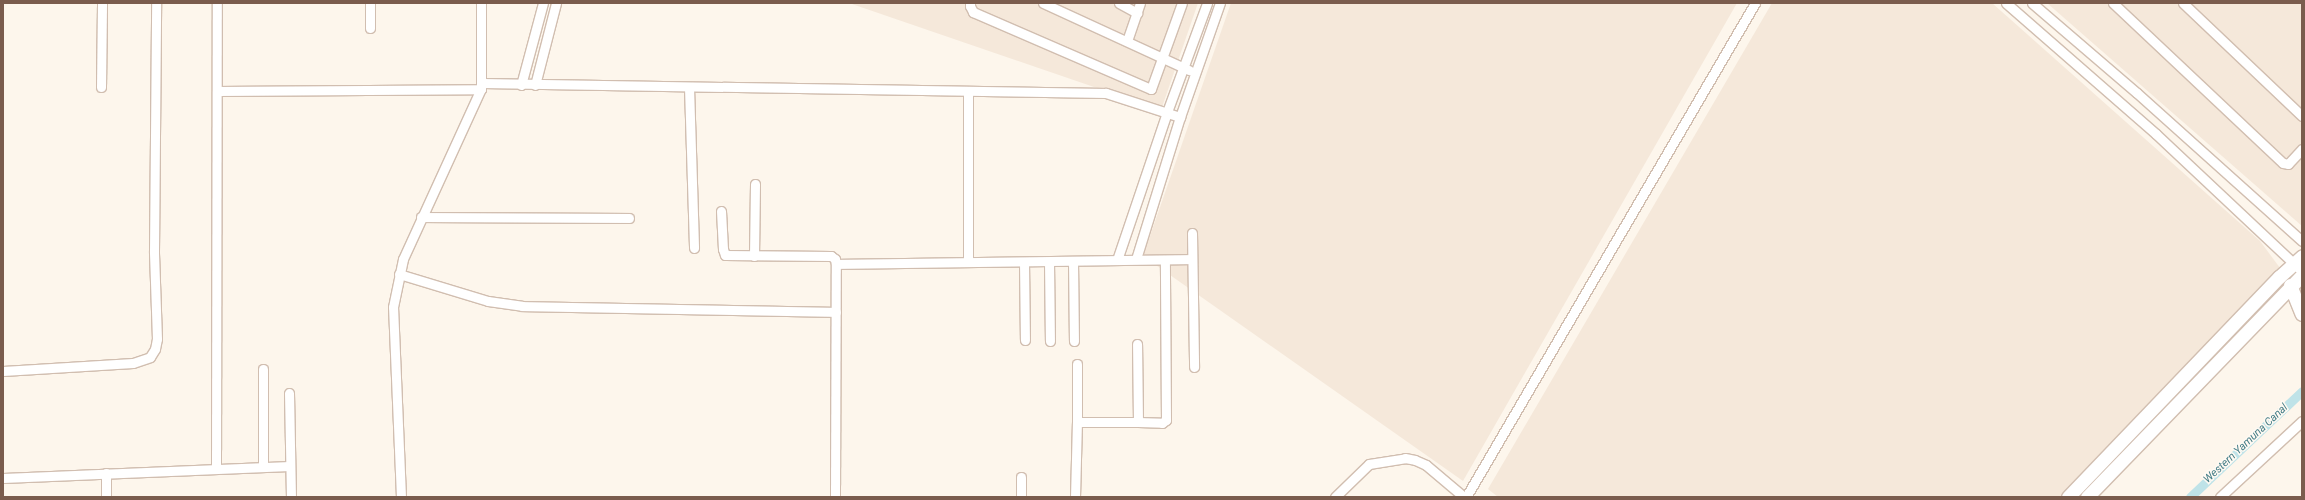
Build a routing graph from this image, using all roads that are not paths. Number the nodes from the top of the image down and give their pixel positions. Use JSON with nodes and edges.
{"nodes":[{"id":1,"x":102,"y":3,"type":"edge"},
{"id":2,"x":111,"y":3,"type":"edge"},
{"id":3,"x":156,"y":3,"type":"edge"},
{"id":4,"x":217,"y":3,"type":"edge"},
{"id":5,"x":370,"y":3,"type":"edge"},
{"id":6,"x":481,"y":3,"type":"edge"},
{"id":7,"x":543,"y":3,"type":"edge"},
{"id":8,"x":556,"y":3,"type":"edge"},
{"id":9,"x":970,"y":3,"type":"edge"},
{"id":10,"x":1043,"y":3,"type":"edge"},
{"id":11,"x":1119,"y":3,"type":"edge"},
{"id":12,"x":1140,"y":3,"type":"edge"},
{"id":13,"x":1182,"y":3,"type":"edge"},
{"id":14,"x":1207,"y":3,"type":"edge"},
{"id":15,"x":1220,"y":3,"type":"edge"},
{"id":16,"x":1755,"y":3,"type":"edge"},
{"id":17,"x":2006,"y":3,"type":"edge"},
{"id":18,"x":2032,"y":3,"type":"edge"},
{"id":19,"x":2113,"y":3,"type":"edge"},
{"id":20,"x":2183,"y":3,"type":"edge"},
{"id":21,"x":1137,"y":13,"type":"junction"},
{"id":22,"x":370,"y":28,"type":"dead end"},
{"id":23,"x":1127,"y":41,"type":"junction"},
{"id":24,"x":1164,"y":57,"type":"junction"},
{"id":25,"x":1184,"y":66,"type":"junction"},
{"id":26,"x":1196,"y":74,"type":"junction"},
{"id":27,"x":521,"y":85,"type":"junction"},
{"id":28,"x":535,"y":85,"type":"junction"},
{"id":29,"x":481,"y":86,"type":"junction"},
{"id":30,"x":101,"y":87,"type":"dead end"},
{"id":31,"x":689,"y":87,"type":"junction"},
{"id":32,"x":217,"y":90,"type":"junction"},
{"id":33,"x":968,"y":91,"type":"junction"},
{"id":34,"x":1167,"y":112,"type":"junction"},
{"id":35,"x":2302,"y":116,"type":"edge"},
{"id":36,"x":1180,"y":117,"type":"junction"},
{"id":37,"x":2302,"y":149,"type":"edge"},
{"id":38,"x":755,"y":184,"type":"dead end"},
{"id":39,"x":721,"y":211,"type":"dead end"},
{"id":40,"x":421,"y":217,"type":"junction"},
{"id":41,"x":629,"y":218,"type":"dead end"},
{"id":42,"x":1192,"y":232,"type":"dead end"},
{"id":43,"x":2302,"y":241,"type":"edge"},
{"id":44,"x":694,"y":248,"type":"dead end"},
{"id":45,"x":754,"y":256,"type":"junction"},
{"id":46,"x":1136,"y":259,"type":"junction"},
{"id":47,"x":1192,"y":259,"type":"junction"},
{"id":48,"x":1117,"y":260,"type":"junction"},
{"id":49,"x":1165,"y":260,"type":"junction"},
{"id":50,"x":1073,"y":261,"type":"junction"},
{"id":51,"x":968,"y":262,"type":"junction"},
{"id":52,"x":1024,"y":262,"type":"junction"},
{"id":53,"x":1049,"y":262,"type":"junction"},
{"id":54,"x":2299,"y":263,"type":"edge"},
{"id":55,"x":836,"y":264,"type":"junction"},
{"id":56,"x":399,"y":274,"type":"junction"},
{"id":57,"x":2302,"y":275,"type":"edge"},
{"id":58,"x":2290,"y":285,"type":"junction"},
{"id":59,"x":836,"y":312,"type":"junction"},
{"id":60,"x":2302,"y":314,"type":"edge"},
{"id":61,"x":1025,"y":340,"type":"dead end"},
{"id":62,"x":1050,"y":341,"type":"dead end"},
{"id":63,"x":1074,"y":341,"type":"dead end"},
{"id":64,"x":1137,"y":344,"type":"dead end"},
{"id":65,"x":1077,"y":364,"type":"dead end"},
{"id":66,"x":1194,"y":367,"type":"dead end"},
{"id":67,"x":263,"y":369,"type":"dead end"},
{"id":68,"x":3,"y":371,"type":"edge"},
{"id":69,"x":289,"y":393,"type":"dead end"},
{"id":70,"x":2302,"y":421,"type":"edge"},
{"id":71,"x":1077,"y":422,"type":"junction"},
{"id":72,"x":1138,"y":422,"type":"junction"},
{"id":73,"x":290,"y":466,"type":"junction"},
{"id":74,"x":262,"y":467,"type":"junction"},
{"id":75,"x":216,"y":468,"type":"junction"},
{"id":76,"x":106,"y":473,"type":"junction"},
{"id":77,"x":3,"y":478,"type":"edge"},
{"id":78,"x":1021,"y":478,"type":"dead end"},
{"id":79,"x":106,"y":497,"type":"edge"},
{"id":80,"x":291,"y":497,"type":"edge"},
{"id":81,"x":401,"y":497,"type":"edge"},
{"id":82,"x":835,"y":497,"type":"edge"},
{"id":83,"x":1021,"y":497,"type":"edge"},
{"id":84,"x":1076,"y":497,"type":"edge"},
{"id":85,"x":1335,"y":497,"type":"edge"},
{"id":86,"x":1465,"y":497,"type":"edge"},
{"id":87,"x":2068,"y":497,"type":"edge"},
{"id":88,"x":2086,"y":497,"type":"edge"},
{"id":89,"x":2220,"y":497,"type":"edge"}],
"edges":[{"from":1,"to":2,"type":"street"},
{"from":1,"to":30,"type":"street"},
{"from":3,"to":68,"type":"street"},
{"from":4,"to":32,"type":"street"},
{"from":5,"to":22,"type":"street"},
{"from":6,"to":29,"type":"street"},
{"from":7,"to":27,"type":"street"},
{"from":8,"to":28,"type":"street"},
{"from":9,"to":24,"type":"street"},
{"from":10,"to":23,"type":"street"},
{"from":11,"to":21,"type":"street"},
{"from":12,"to":21,"type":"street"},
{"from":13,"to":24,"type":"street"},
{"from":14,"to":25,"type":"street"},
{"from":15,"to":26,"type":"street"},
{"from":16,"to":86,"type":"street"},
{"from":17,"to":54,"type":"street"},
{"from":18,"to":43,"type":"street"},
{"from":19,"to":37,"type":"street"},
{"from":20,"to":35,"type":"street"},
{"from":21,"to":23,"type":"street"},
{"from":23,"to":24,"type":"street"},
{"from":24,"to":25,"type":"street"},
{"from":25,"to":26,"type":"street"},
{"from":25,"to":34,"type":"street"},
{"from":26,"to":36,"type":"street"},
{"from":27,"to":28,"type":"street"},
{"from":27,"to":29,"type":"street"},
{"from":28,"to":31,"type":"street"},
{"from":29,"to":32,"type":"street"},
{"from":29,"to":40,"type":"street"},
{"from":31,"to":33,"type":"street"},
{"from":31,"to":44,"type":"street"},
{"from":32,"to":75,"type":"street"},
{"from":33,"to":34,"type":"street"},
{"from":33,"to":51,"type":"street"},
{"from":34,"to":36,"type":"street"},
{"from":34,"to":48,"type":"street"},
{"from":36,"to":46,"type":"street"},
{"from":38,"to":45,"type":"street"},
{"from":39,"to":45,"type":"street"},
{"from":40,"to":41,"type":"street"},
{"from":40,"to":56,"type":"street"},
{"from":42,"to":47,"type":"street"},
{"from":45,"to":55,"type":"street"},
{"from":46,"to":48,"type":"street"},
{"from":46,"to":49,"type":"street"},
{"from":47,"to":49,"type":"street"},
{"from":47,"to":66,"type":"street"},
{"from":48,"to":50,"type":"street"},
{"from":49,"to":72,"type":"street"},
{"from":50,"to":53,"type":"street"},
{"from":50,"to":63,"type":"street"},
{"from":51,"to":52,"type":"street"},
{"from":51,"to":55,"type":"street"},
{"from":52,"to":53,"type":"street"},
{"from":52,"to":61,"type":"street"},
{"from":53,"to":62,"type":"street"},
{"from":54,"to":87,"type":"street"},
{"from":55,"to":59,"type":"street"},
{"from":56,"to":59,"type":"street"},
{"from":56,"to":81,"type":"street"},
{"from":57,"to":58,"type":"street"},
{"from":58,"to":60,"type":"street"},
{"from":58,"to":88,"type":"street"},
{"from":59,"to":82,"type":"street"},
{"from":64,"to":72,"type":"street"},
{"from":65,"to":71,"type":"street"},
{"from":67,"to":74,"type":"street"},
{"from":69,"to":73,"type":"street"},
{"from":70,"to":89,"type":"street"},
{"from":71,"to":72,"type":"street"},
{"from":71,"to":84,"type":"street"},
{"from":73,"to":74,"type":"street"},
{"from":73,"to":80,"type":"street"},
{"from":74,"to":75,"type":"street"},
{"from":75,"to":76,"type":"street"},
{"from":76,"to":77,"type":"street"},
{"from":76,"to":79,"type":"street"},
{"from":78,"to":83,"type":"street"},
{"from":85,"to":86,"type":"street"}]}
